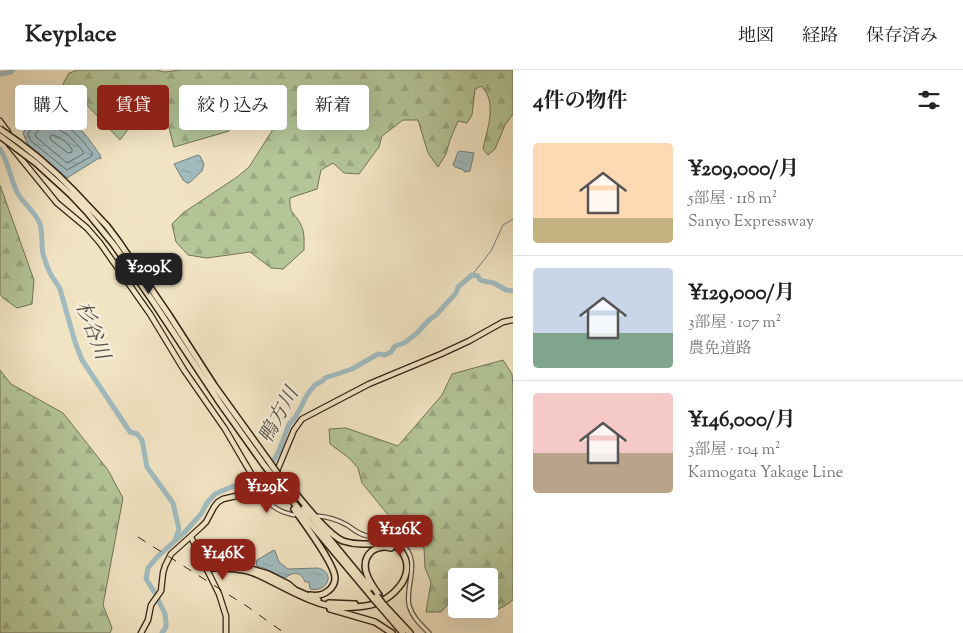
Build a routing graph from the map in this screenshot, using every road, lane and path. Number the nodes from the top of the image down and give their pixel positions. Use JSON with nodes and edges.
{"nodes":[{"id":1,"x":0,"y":121,"type":"edge"},
{"id":2,"x":0,"y":129,"type":"edge"},
{"id":3,"x":0,"y":135,"type":"edge"},
{"id":4,"x":6,"y":141,"type":"junction"},
{"id":5,"x":72,"y":193,"type":"junction"},
{"id":6,"x":513,"y":320,"type":"edge"},
{"id":7,"x":281,"y":481,"type":"junction"},
{"id":8,"x":258,"y":486,"type":"junction"},
{"id":9,"x":286,"y":494,"type":"junction"},
{"id":10,"x":294,"y":515,"type":"dead end"},
{"id":11,"x":318,"y":516,"type":"dead end"},
{"id":12,"x":191,"y":537,"type":"junction"},
{"id":13,"x":206,"y":568,"type":"junction"},
{"id":14,"x":302,"y":593,"type":"junction"},
{"id":15,"x":376,"y":596,"type":"junction"},
{"id":16,"x":320,"y":604,"type":"junction"},
{"id":17,"x":381,"y":604,"type":"junction"},
{"id":18,"x":141,"y":633,"type":"edge"},
{"id":19,"x":226,"y":633,"type":"edge"},
{"id":20,"x":392,"y":633,"type":"edge"},
{"id":21,"x":403,"y":633,"type":"edge"},
{"id":22,"x":410,"y":633,"type":"edge"},
{"id":23,"x":429,"y":633,"type":"edge"}],
"edges":[{"from":1,"to":4,"type":"main road"},
{"from":2,"to":5,"type":"highway","bridge":true},
{"from":3,"to":4,"type":"street"},
{"from":3,"to":5,"type":"highway","bridge":true},
{"from":4,"to":8,"type":"main road"},
{"from":5,"to":7,"type":"highway","bridge":true},
{"from":6,"to":8,"type":"main road"},
{"from":7,"to":9,"type":"highway"},
{"from":7,"to":15,"type":"highway"},
{"from":7,"to":16,"type":"highway"},
{"from":8,"to":10,"type":"street"},
{"from":8,"to":12,"type":"main road"},
{"from":9,"to":14,"type":"highway"},
{"from":9,"to":15,"type":"highway"},
{"from":11,"to":23,"type":"street"},
{"from":12,"to":13,"type":"main road"},
{"from":12,"to":18,"type":"main road"},
{"from":13,"to":14,"type":"highway"},
{"from":13,"to":16,"type":"highway"},
{"from":13,"to":19,"type":"main road"},
{"from":14,"to":15,"type":"highway"},
{"from":15,"to":17,"type":"highway","bridge":true},
{"from":16,"to":20,"type":"highway"},
{"from":17,"to":21,"type":"highway"},
{"from":17,"to":22,"type":"highway"}]}
